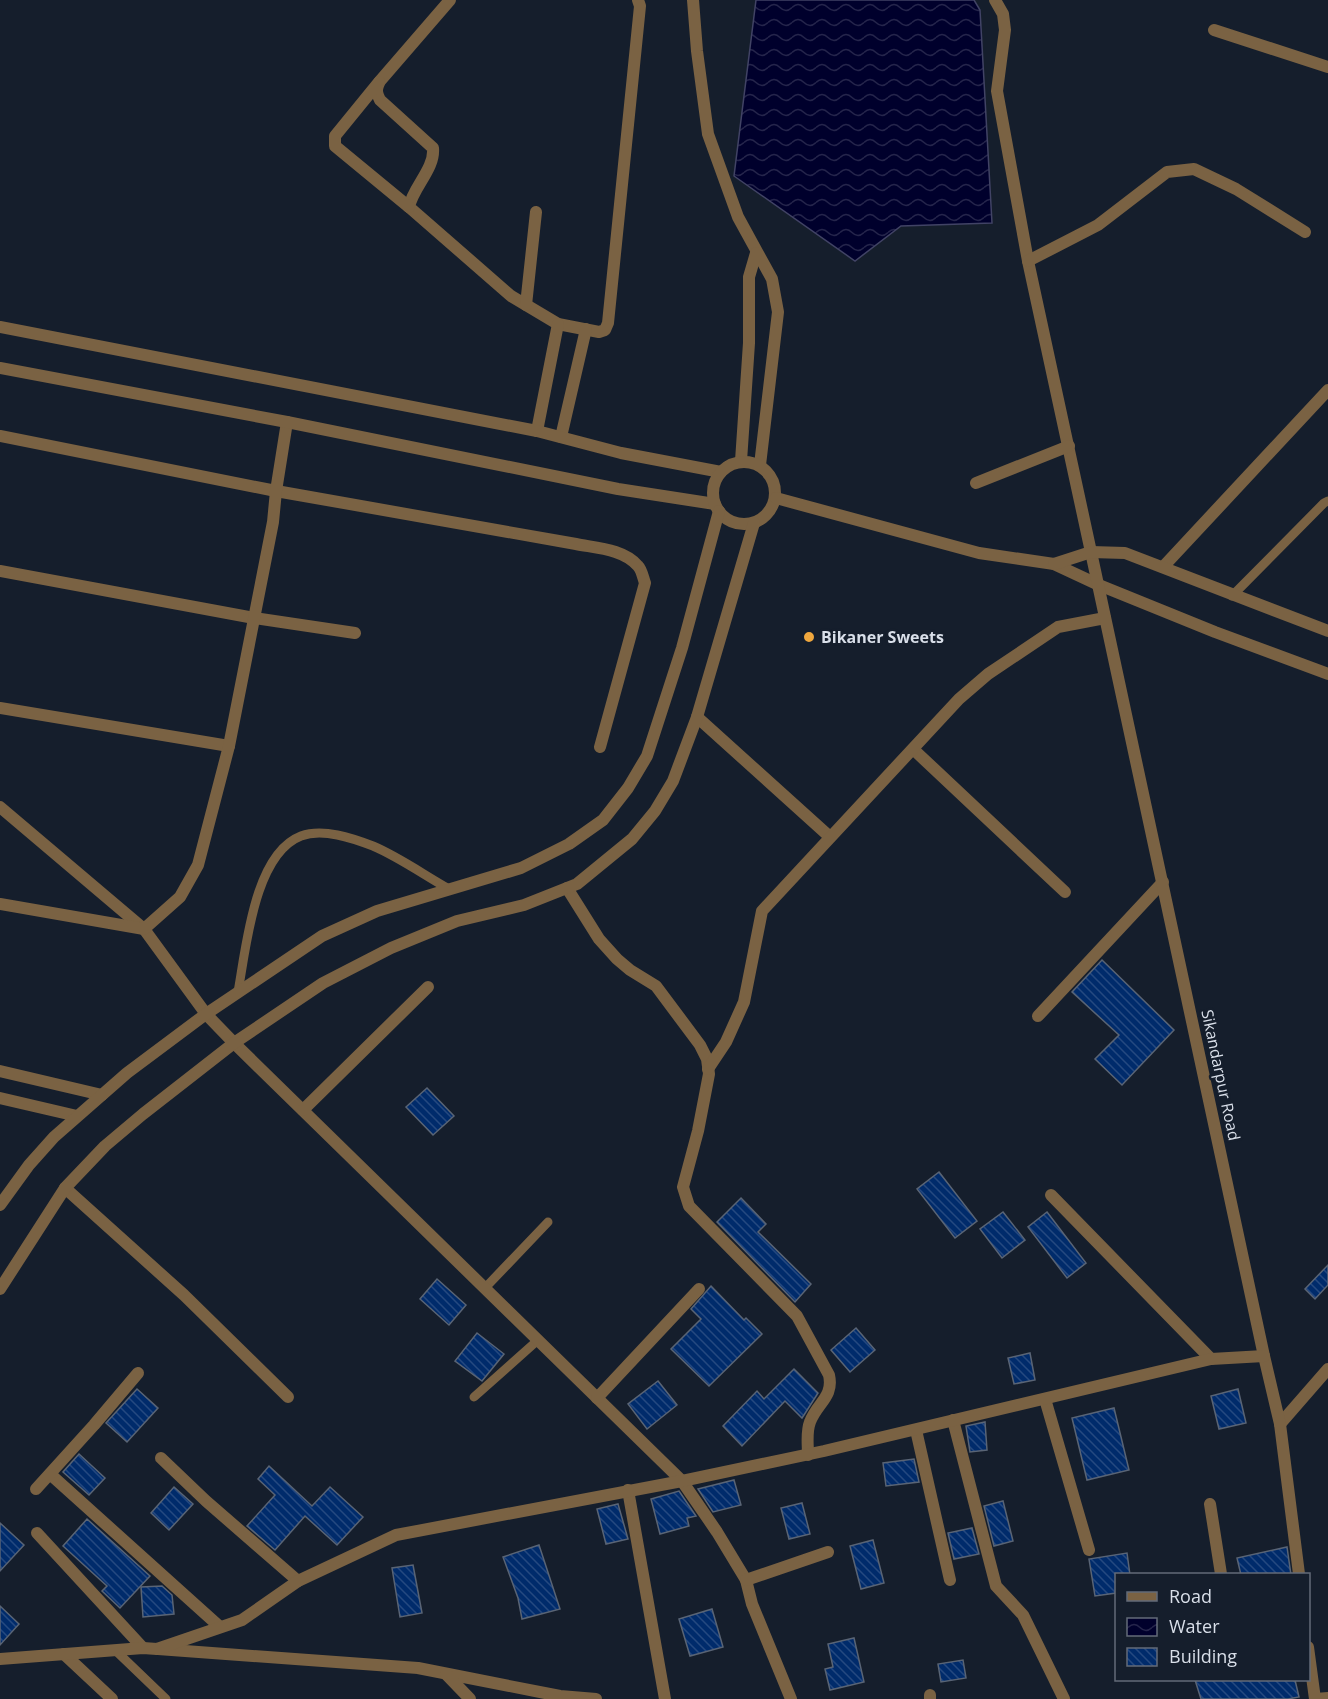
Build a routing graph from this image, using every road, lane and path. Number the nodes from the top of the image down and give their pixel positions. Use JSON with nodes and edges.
{"nodes":[{"id":1,"x":450,"y":0,"type":"edge"},
{"id":2,"x":638,"y":0,"type":"edge"},
{"id":3,"x":693,"y":0,"type":"edge"},
{"id":4,"x":995,"y":0,"type":"edge"},
{"id":5,"x":1214,"y":30,"type":"dead end"},
{"id":6,"x":1328,"y":67,"type":"edge"},
{"id":7,"x":380,"y":81,"type":"junction"},
{"id":8,"x":409,"y":207,"type":"junction"},
{"id":9,"x":536,"y":212,"type":"dead end"},
{"id":10,"x":1305,"y":232,"type":"dead end"},
{"id":11,"x":756,"y":253,"type":"junction"},
{"id":12,"x":1029,"y":261,"type":"junction"},
{"id":13,"x":526,"y":305,"type":"junction"},
{"id":14,"x":558,"y":324,"type":"junction"},
{"id":15,"x":0,"y":327,"type":"edge"},
{"id":16,"x":586,"y":329,"type":"junction"},
{"id":17,"x":0,"y":368,"type":"edge"},
{"id":18,"x":1328,"y":390,"type":"edge"},
{"id":19,"x":287,"y":422,"type":"junction"},
{"id":20,"x":537,"y":430,"type":"junction"},
{"id":21,"x":0,"y":436,"type":"edge"},
{"id":22,"x":561,"y":437,"type":"junction"},
{"id":23,"x":1069,"y":446,"type":"junction"},
{"id":24,"x":741,"y":460,"type":"junction"},
{"id":25,"x":760,"y":465,"type":"junction"},
{"id":26,"x":721,"y":472,"type":"junction"},
{"id":27,"x":975,"y":483,"type":"dead end"},
{"id":28,"x":276,"y":491,"type":"junction"},
{"id":29,"x":776,"y":498,"type":"junction"},
{"id":30,"x":1328,"y":501,"type":"edge"},
{"id":31,"x":717,"y":508,"type":"junction"},
{"id":32,"x":754,"y":523,"type":"junction"},
{"id":33,"x":1091,"y":552,"type":"junction"},
{"id":34,"x":1054,"y":564,"type":"junction"},
{"id":35,"x":1164,"y":567,"type":"junction"},
{"id":36,"x":0,"y":571,"type":"edge"},
{"id":37,"x":1099,"y":585,"type":"junction"},
{"id":38,"x":1232,"y":596,"type":"junction"},
{"id":39,"x":254,"y":618,"type":"junction"},
{"id":40,"x":1105,"y":618,"type":"junction"},
{"id":41,"x":1328,"y":631,"type":"edge"},
{"id":42,"x":354,"y":633,"type":"dead end"},
{"id":43,"x":1328,"y":674,"type":"edge"},
{"id":44,"x":0,"y":708,"type":"edge"},
{"id":45,"x":697,"y":717,"type":"junction"},
{"id":46,"x":229,"y":746,"type":"junction"},
{"id":47,"x":600,"y":747,"type":"dead end"},
{"id":48,"x":913,"y":749,"type":"junction"},
{"id":49,"x":0,"y":807,"type":"edge"},
{"id":50,"x":830,"y":837,"type":"junction"},
{"id":51,"x":1163,"y":882,"type":"junction"},
{"id":52,"x":567,"y":888,"type":"junction"},
{"id":53,"x":449,"y":889,"type":"junction"},
{"id":54,"x":1065,"y":892,"type":"dead end"},
{"id":55,"x":0,"y":904,"type":"edge"},
{"id":56,"x":144,"y":929,"type":"junction"},
{"id":57,"x":428,"y":987,"type":"dead end"},
{"id":58,"x":238,"y":992,"type":"junction"},
{"id":59,"x":206,"y":1014,"type":"junction"},
{"id":60,"x":1038,"y":1016,"type":"dead end"},
{"id":61,"x":234,"y":1043,"type":"junction"},
{"id":62,"x":708,"y":1069,"type":"junction"},
{"id":63,"x":0,"y":1071,"type":"edge"},
{"id":64,"x":102,"y":1095,"type":"junction"},
{"id":65,"x":0,"y":1098,"type":"edge"},
{"id":66,"x":303,"y":1110,"type":"junction"},
{"id":67,"x":77,"y":1116,"type":"junction"},
{"id":68,"x":65,"y":1188,"type":"junction"},
{"id":69,"x":1051,"y":1195,"type":"dead end"},
{"id":70,"x":0,"y":1205,"type":"edge"},
{"id":71,"x":548,"y":1222,"type":"dead end"},
{"id":72,"x":486,"y":1288,"type":"junction"},
{"id":73,"x":0,"y":1289,"type":"edge"},
{"id":74,"x":699,"y":1289,"type":"dead end"},
{"id":75,"x":538,"y":1340,"type":"junction"},
{"id":76,"x":1264,"y":1356,"type":"junction"},
{"id":77,"x":1211,"y":1359,"type":"junction"},
{"id":78,"x":1328,"y":1369,"type":"edge"},
{"id":79,"x":138,"y":1373,"type":"dead end"},
{"id":80,"x":288,"y":1397,"type":"dead end"},
{"id":81,"x":474,"y":1397,"type":"dead end"},
{"id":82,"x":597,"y":1398,"type":"junction"},
{"id":83,"x":1045,"y":1399,"type":"junction"},
{"id":84,"x":953,"y":1420,"type":"junction"},
{"id":85,"x":1280,"y":1424,"type":"junction"},
{"id":86,"x":915,"y":1430,"type":"junction"},
{"id":87,"x":808,"y":1455,"type":"junction"},
{"id":88,"x":161,"y":1458,"type":"dead end"},
{"id":89,"x":50,"y":1474,"type":"junction"},
{"id":90,"x":682,"y":1481,"type":"junction"},
{"id":91,"x":36,"y":1489,"type":"dead end"},
{"id":92,"x":628,"y":1490,"type":"junction"},
{"id":93,"x":1210,"y":1504,"type":"dead end"},
{"id":94,"x":37,"y":1533,"type":"dead end"},
{"id":95,"x":1089,"y":1550,"type":"dead end"},
{"id":96,"x":828,"y":1552,"type":"dead end"},
{"id":97,"x":1221,"y":1573,"type":"edge"},
{"id":98,"x":1299,"y":1573,"type":"edge"},
{"id":99,"x":746,"y":1580,"type":"junction"},
{"id":100,"x":950,"y":1580,"type":"dead end"},
{"id":101,"x":298,"y":1581,"type":"junction"},
{"id":102,"x":220,"y":1627,"type":"junction"},
{"id":103,"x":143,"y":1648,"type":"junction"},
{"id":104,"x":157,"y":1649,"type":"junction"},
{"id":105,"x":114,"y":1650,"type":"junction"},
{"id":106,"x":64,"y":1654,"type":"junction"},
{"id":107,"x":0,"y":1659,"type":"edge"},
{"id":108,"x":1310,"y":1660,"type":"edge"},
{"id":109,"x":446,"y":1674,"type":"junction"},
{"id":110,"x":1328,"y":1698,"type":"edge"},
{"id":111,"x":112,"y":1699,"type":"edge"},
{"id":112,"x":166,"y":1699,"type":"edge"},
{"id":113,"x":470,"y":1699,"type":"edge"},
{"id":114,"x":596,"y":1699,"type":"edge"},
{"id":115,"x":665,"y":1699,"type":"edge"},
{"id":116,"x":791,"y":1699,"type":"edge"},
{"id":117,"x":1064,"y":1699,"type":"edge"},
{"id":118,"x":1316,"y":1699,"type":"edge"}],
"edges":[{"from":1,"to":7,"type":"street"},
{"from":2,"to":16,"type":"street"},
{"from":3,"to":11,"type":"street"},
{"from":4,"to":12,"type":"street","name":"Sikandarpur Road"},
{"from":5,"to":6,"type":"street"},
{"from":7,"to":8,"type":"street"},
{"from":7,"to":8,"type":"street"},
{"from":8,"to":13,"type":"street"},
{"from":9,"to":13,"type":"street"},
{"from":10,"to":12,"type":"street"},
{"from":11,"to":24,"type":"street"},
{"from":11,"to":25,"type":"street"},
{"from":12,"to":23,"type":"street","name":"Sikandarpur Road"},
{"from":13,"to":14,"type":"street"},
{"from":14,"to":16,"type":"street"},
{"from":14,"to":20,"type":"street"},
{"from":15,"to":20,"type":"street"},
{"from":16,"to":22,"type":"street"},
{"from":17,"to":19,"type":"street"},
{"from":18,"to":35,"type":"street"},
{"from":19,"to":28,"type":"street"},
{"from":19,"to":31,"type":"street"},
{"from":20,"to":22,"type":"street"},
{"from":21,"to":28,"type":"street"},
{"from":22,"to":26,"type":"street"},
{"from":23,"to":27,"type":"street"},
{"from":23,"to":33,"type":"street","name":"Sikandarpur Road"},
{"from":24,"to":25,"type":"street"},
{"from":24,"to":26,"type":"street"},
{"from":25,"to":29,"type":"street"},
{"from":26,"to":31,"type":"street"},
{"from":28,"to":39,"type":"street"},
{"from":28,"to":47,"type":"street"},
{"from":29,"to":32,"type":"street"},
{"from":29,"to":34,"type":"street"},
{"from":30,"to":38,"type":"lane"},
{"from":31,"to":32,"type":"street"},
{"from":31,"to":53,"type":"street"},
{"from":32,"to":45,"type":"street"},
{"from":33,"to":34,"type":"street"},
{"from":33,"to":35,"type":"street"},
{"from":33,"to":37,"type":"street","name":"Sikandarpur Road"},
{"from":34,"to":37,"type":"street"},
{"from":35,"to":38,"type":"street"},
{"from":36,"to":39,"type":"street"},
{"from":37,"to":40,"type":"street","name":"Sikandarpur Road"},
{"from":37,"to":43,"type":"street"},
{"from":38,"to":41,"type":"street"},
{"from":39,"to":42,"type":"street"},
{"from":39,"to":46,"type":"street"},
{"from":40,"to":48,"type":"street"},
{"from":40,"to":51,"type":"street","name":"Sikandarpur Road"},
{"from":44,"to":46,"type":"street"},
{"from":45,"to":50,"type":"street"},
{"from":45,"to":52,"type":"street"},
{"from":46,"to":56,"type":"street"},
{"from":48,"to":50,"type":"street"},
{"from":48,"to":54,"type":"street"},
{"from":49,"to":56,"type":"street"},
{"from":50,"to":62,"type":"street"},
{"from":51,"to":60,"type":"street"},
{"from":51,"to":76,"type":"street","name":"Sikandarpur Road"},
{"from":52,"to":61,"type":"street"},
{"from":52,"to":62,"type":"street"},
{"from":53,"to":58,"type":"street"},
{"from":53,"to":58,"type":"lane"},
{"from":55,"to":56,"type":"street"},
{"from":56,"to":59,"type":"street"},
{"from":57,"to":66,"type":"street"},
{"from":58,"to":59,"type":"street"},
{"from":59,"to":61,"type":"street"},
{"from":59,"to":64,"type":"street"},
{"from":61,"to":66,"type":"street"},
{"from":61,"to":68,"type":"street"},
{"from":62,"to":87,"type":"street"},
{"from":63,"to":64,"type":"street"},
{"from":64,"to":67,"type":"street"},
{"from":65,"to":67,"type":"street"},
{"from":66,"to":72,"type":"street"},
{"from":67,"to":70,"type":"street"},
{"from":68,"to":73,"type":"street"},
{"from":68,"to":80,"type":"street"},
{"from":69,"to":77,"type":"street"},
{"from":71,"to":72,"type":"lane"},
{"from":72,"to":75,"type":"street"},
{"from":74,"to":82,"type":"street"},
{"from":75,"to":81,"type":"lane"},
{"from":75,"to":82,"type":"street"},
{"from":76,"to":77,"type":"street"},
{"from":76,"to":85,"type":"street","name":"Sikandarpur Road"},
{"from":77,"to":83,"type":"street"},
{"from":78,"to":85,"type":"street"},
{"from":79,"to":89,"type":"street"},
{"from":82,"to":90,"type":"street"},
{"from":83,"to":84,"type":"street"},
{"from":83,"to":95,"type":"street"},
{"from":84,"to":86,"type":"street"},
{"from":84,"to":117,"type":"street"},
{"from":85,"to":98,"type":"street","name":"Sikandarpur Road"},
{"from":86,"to":87,"type":"street"},
{"from":86,"to":100,"type":"street"},
{"from":87,"to":90,"type":"street"},
{"from":88,"to":101,"type":"street"},
{"from":89,"to":91,"type":"street"},
{"from":89,"to":102,"type":"street"},
{"from":90,"to":92,"type":"street"},
{"from":90,"to":99,"type":"street"},
{"from":92,"to":101,"type":"street"},
{"from":92,"to":115,"type":"street"},
{"from":93,"to":97,"type":"street"},
{"from":94,"to":103,"type":"street"},
{"from":96,"to":99,"type":"street"},
{"from":99,"to":116,"type":"street"},
{"from":101,"to":102,"type":"street"},
{"from":102,"to":104,"type":"street"},
{"from":103,"to":104,"type":"street"},
{"from":103,"to":105,"type":"street"},
{"from":104,"to":109,"type":"street"},
{"from":105,"to":106,"type":"street"},
{"from":105,"to":112,"type":"lane"},
{"from":106,"to":107,"type":"street"},
{"from":106,"to":111,"type":"street"},
{"from":108,"to":118,"type":"street"},
{"from":109,"to":113,"type":"street"},
{"from":109,"to":114,"type":"street"},
{"from":110,"to":118,"type":"street"}]}
